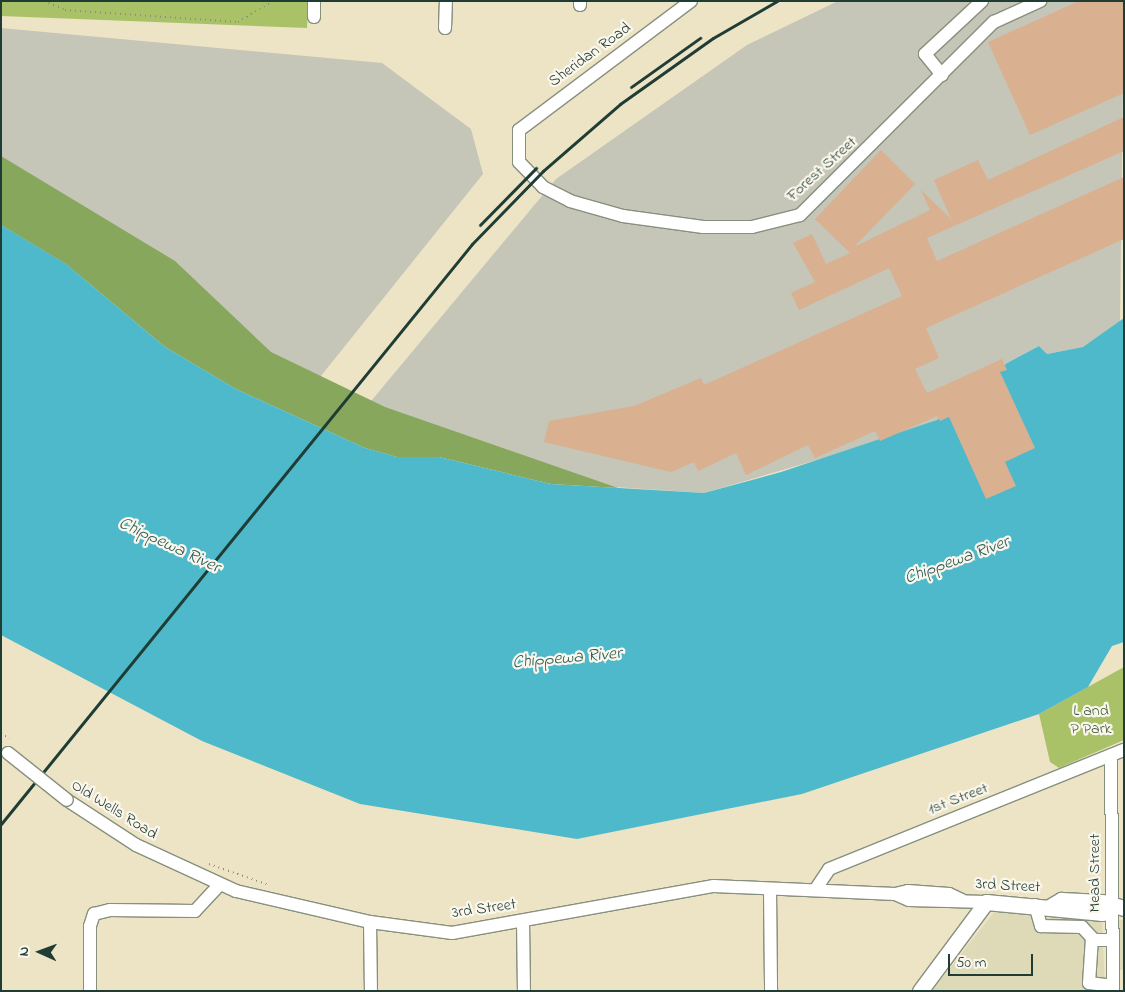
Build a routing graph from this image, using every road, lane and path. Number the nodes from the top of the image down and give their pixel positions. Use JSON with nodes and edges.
{"nodes":[{"id":1,"x":44,"y":1,"type":"edge"},
{"id":2,"x":273,"y":1,"type":"edge"},
{"id":3,"x":314,"y":1,"type":"edge"},
{"id":4,"x":446,"y":1,"type":"edge"},
{"id":5,"x":691,"y":1,"type":"edge"},
{"id":6,"x":982,"y":1,"type":"edge"},
{"id":7,"x":1040,"y":1,"type":"edge"},
{"id":8,"x":314,"y":17,"type":"dead end"},
{"id":9,"x":445,"y":28,"type":"dead end"},
{"id":10,"x":942,"y":75,"type":"junction"},
{"id":11,"x":516,"y":141,"type":"joint"},
{"id":12,"x":1,"y":732,"type":"edge"},
{"id":13,"x":6,"y":747,"type":"edge"},
{"id":14,"x":1124,"y":750,"type":"edge"},
{"id":15,"x":1112,"y":755,"type":"junction"},
{"id":16,"x":132,"y":828,"type":"dead end"},
{"id":17,"x":155,"y":840,"type":"dead end"},
{"id":18,"x":200,"y":861,"type":"dead end"},
{"id":19,"x":219,"y":884,"type":"junction"},
{"id":20,"x":275,"y":887,"type":"dead end"},
{"id":21,"x":770,"y":889,"type":"junction"},
{"id":22,"x":815,"y":890,"type":"junction"},
{"id":23,"x":986,"y":902,"type":"junction"},
{"id":24,"x":1035,"y":905,"type":"junction"},
{"id":25,"x":1118,"y":908,"type":"edge"},
{"id":26,"x":523,"y":921,"type":"junction"},
{"id":27,"x":370,"y":922,"type":"junction"},
{"id":28,"x":1092,"y":938,"type":"junction"},
{"id":29,"x":1112,"y":940,"type":"junction"},
{"id":30,"x":1112,"y":988,"type":"edge"},
{"id":31,"x":90,"y":991,"type":"edge"},
{"id":32,"x":371,"y":991,"type":"edge"},
{"id":33,"x":524,"y":991,"type":"edge"},
{"id":34,"x":771,"y":991,"type":"edge"},
{"id":35,"x":920,"y":991,"type":"edge"}],
"edges":[{"from":1,"to":2,"type":"path"},
{"from":3,"to":8,"type":"street"},
{"from":4,"to":9,"type":"street"},
{"from":5,"to":11,"type":"street","name":"Sheridan Road"},
{"from":6,"to":10,"type":"street"},
{"from":7,"to":10,"type":"street","name":"Forest Street"},
{"from":10,"to":11,"type":"street","name":"Forest Street"},
{"from":12,"to":13,"type":"path"},
{"from":13,"to":19,"type":"street","name":"Old Wells Road","bridge":true},
{"from":14,"to":15,"type":"street","name":"1st Street"},
{"from":15,"to":22,"type":"street","name":"1st Street"},
{"from":15,"to":25,"type":"street","name":"Mead Street"},
{"from":16,"to":17,"type":"path"},
{"from":18,"to":20,"type":"path"},
{"from":19,"to":27,"type":"street","name":"3rd Street"},
{"from":19,"to":31,"type":"street"},
{"from":21,"to":22,"type":"street","name":"3rd Street"},
{"from":21,"to":26,"type":"street","name":"3rd Street"},
{"from":21,"to":34,"type":"street"},
{"from":22,"to":23,"type":"street","name":"3rd Street"},
{"from":23,"to":24,"type":"main road","name":"3rd Street"},
{"from":23,"to":35,"type":"main road"},
{"from":24,"to":25,"type":"main road","name":"3rd Street"},
{"from":24,"to":28,"type":"street"},
{"from":25,"to":29,"type":"street","name":"Mead Street"},
{"from":26,"to":27,"type":"street","name":"3rd Street"},
{"from":26,"to":33,"type":"street"},
{"from":27,"to":32,"type":"street"},
{"from":28,"to":29,"type":"street"},
{"from":28,"to":30,"type":"street"},
{"from":29,"to":30,"type":"street","name":"Mead Street"}]}
